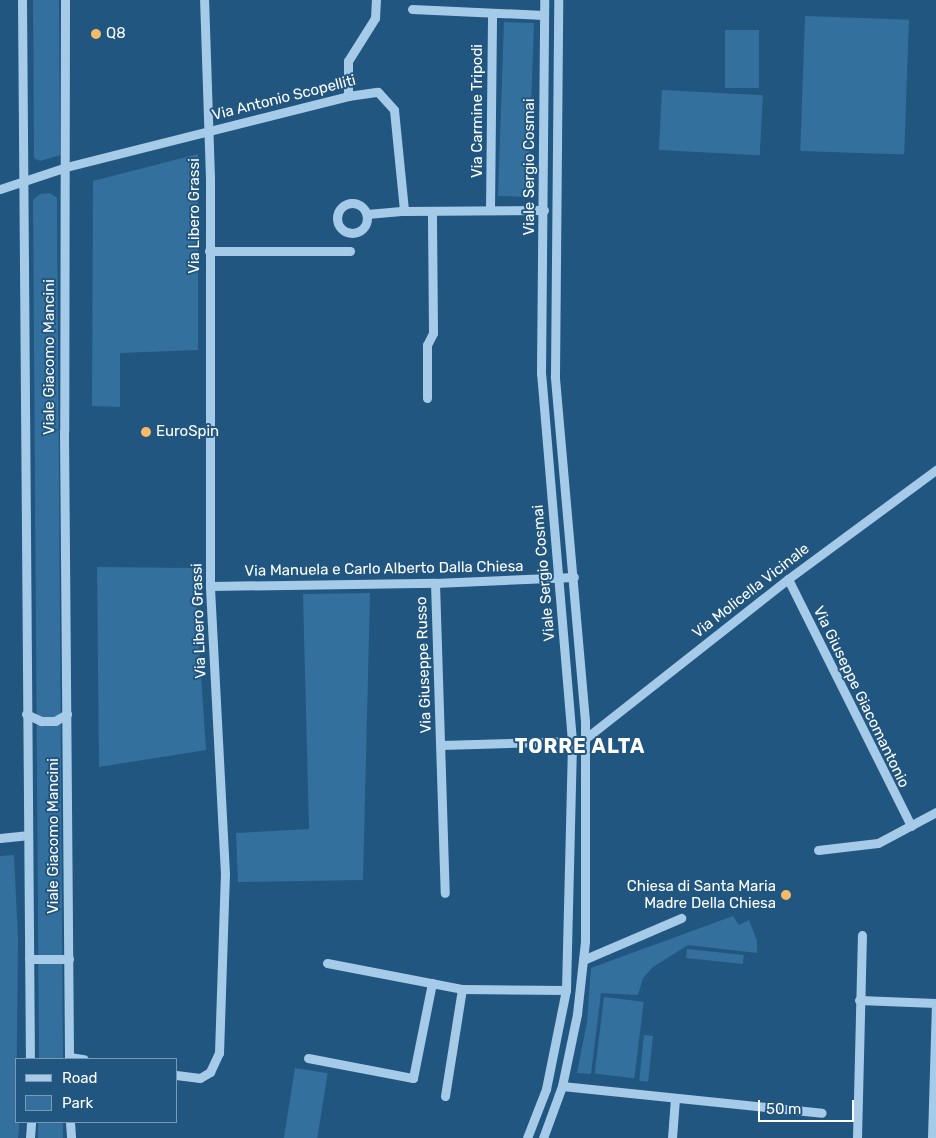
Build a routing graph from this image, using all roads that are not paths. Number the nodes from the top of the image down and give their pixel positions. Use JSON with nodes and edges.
{"nodes":[{"id":1,"x":22,"y":0,"type":"edge"},
{"id":2,"x":65,"y":0,"type":"edge"},
{"id":3,"x":204,"y":0,"type":"edge"},
{"id":4,"x":376,"y":0,"type":"edge"},
{"id":5,"x":544,"y":0,"type":"edge"},
{"id":6,"x":558,"y":0,"type":"edge"},
{"id":7,"x":412,"y":9,"type":"dead end"},
{"id":8,"x":492,"y":13,"type":"junction"},
{"id":9,"x":544,"y":15,"type":"junction"},
{"id":10,"x":348,"y":96,"type":"junction"},
{"id":11,"x":209,"y":131,"type":"junction"},
{"id":12,"x":66,"y":167,"type":"junction"},
{"id":13,"x":24,"y":178,"type":"junction"},
{"id":14,"x":0,"y":188,"type":"edge"},
{"id":15,"x":404,"y":210,"type":"junction"},
{"id":16,"x":432,"y":210,"type":"junction"},
{"id":17,"x":490,"y":210,"type":"junction"},
{"id":18,"x":544,"y":210,"type":"junction"},
{"id":19,"x":367,"y":214,"type":"dead end"},
{"id":20,"x":350,"y":251,"type":"dead end"},
{"id":21,"x":209,"y":252,"type":"junction"},
{"id":22,"x":427,"y":398,"type":"dead end"},
{"id":23,"x":936,"y":470,"type":"edge"},
{"id":24,"x":574,"y":577,"type":"junction"},
{"id":25,"x":558,"y":578,"type":"junction"},
{"id":26,"x":788,"y":579,"type":"junction"},
{"id":27,"x":434,"y":583,"type":"junction"},
{"id":28,"x":210,"y":586,"type":"junction"},
{"id":29,"x":26,"y":714,"type":"junction"},
{"id":30,"x":67,"y":714,"type":"junction"},
{"id":31,"x":586,"y":738,"type":"junction"},
{"id":32,"x":572,"y":741,"type":"junction"},
{"id":33,"x":441,"y":745,"type":"junction"},
{"id":34,"x":936,"y":812,"type":"edge"},
{"id":35,"x":911,"y":826,"type":"junction"},
{"id":36,"x":27,"y":835,"type":"junction"},
{"id":37,"x":0,"y":838,"type":"edge"},
{"id":38,"x":818,"y":850,"type":"dead end"},
{"id":39,"x":445,"y":893,"type":"dead end"},
{"id":40,"x":681,"y":918,"type":"dead end"},
{"id":41,"x":862,"y":935,"type":"dead end"},
{"id":42,"x":29,"y":959,"type":"junction"},
{"id":43,"x":69,"y":959,"type":"junction"},
{"id":44,"x":582,"y":960,"type":"junction"},
{"id":45,"x":326,"y":963,"type":"dead end"},
{"id":46,"x":432,"y":983,"type":"junction"},
{"id":47,"x":462,"y":989,"type":"junction"},
{"id":48,"x":566,"y":990,"type":"junction"},
{"id":49,"x":859,"y":1000,"type":"junction"},
{"id":50,"x":936,"y":1003,"type":"edge"},
{"id":51,"x":30,"y":1058,"type":"edge"},
{"id":52,"x":69,"y":1058,"type":"edge"},
{"id":53,"x":308,"y":1058,"type":"dead end"},
{"id":54,"x":178,"y":1074,"type":"edge"},
{"id":55,"x":562,"y":1086,"type":"junction"},
{"id":56,"x":935,"y":1095,"type":"edge"},
{"id":57,"x":445,"y":1096,"type":"dead end"},
{"id":58,"x":676,"y":1098,"type":"junction"},
{"id":59,"x":822,"y":1113,"type":"dead end"},
{"id":60,"x":30,"y":1123,"type":"edge"},
{"id":61,"x":70,"y":1123,"type":"edge"},
{"id":62,"x":30,"y":1138,"type":"edge"},
{"id":63,"x":71,"y":1138,"type":"edge"},
{"id":64,"x":527,"y":1138,"type":"edge"},
{"id":65,"x":543,"y":1138,"type":"edge"},
{"id":66,"x":672,"y":1138,"type":"edge"},
{"id":67,"x":857,"y":1138,"type":"edge"},
{"id":68,"x":932,"y":1138,"type":"edge"}],
"edges":[{"from":1,"to":13,"type":"street","name":"Viale Giacomo Mancini"},
{"from":2,"to":12,"type":"street","name":"Viale Giacomo Mancini"},
{"from":3,"to":11,"type":"street","name":"Via Libero Grassi"},
{"from":4,"to":10,"type":"street"},
{"from":5,"to":9,"type":"street","name":"Viale Sergio Cosmai"},
{"from":6,"to":24,"type":"street","name":"Viale Sergio Cosmai"},
{"from":7,"to":8,"type":"street"},
{"from":8,"to":9,"type":"street"},
{"from":8,"to":17,"type":"street","name":"Via Carmine Tripodi"},
{"from":9,"to":18,"type":"street","name":"Viale Sergio Cosmai"},
{"from":10,"to":11,"type":"street","name":"Via Antonio Scopelliti"},
{"from":10,"to":15,"type":"street","name":"Via Antonio Scopelliti"},
{"from":11,"to":12,"type":"street","name":"Via Antonio Scopelliti"},
{"from":11,"to":21,"type":"street","name":"Via Libero Grassi"},
{"from":12,"to":13,"type":"street","name":"Via Antonio Scopelliti"},
{"from":12,"to":30,"type":"street","name":"Viale Giacomo Mancini"},
{"from":13,"to":14,"type":"street","name":"Via Antonio Scopelliti"},
{"from":13,"to":29,"type":"street","name":"Viale Giacomo Mancini"},
{"from":15,"to":16,"type":"street"},
{"from":15,"to":19,"type":"street"},
{"from":16,"to":17,"type":"street"},
{"from":16,"to":22,"type":"street"},
{"from":17,"to":18,"type":"street"},
{"from":18,"to":25,"type":"street","name":"Viale Sergio Cosmai"},
{"from":20,"to":21,"type":"street"},
{"from":21,"to":28,"type":"street","name":"Via Libero Grassi"},
{"from":23,"to":26,"type":"street","name":"Via Molicella Vicinale"},
{"from":24,"to":25,"type":"street","name":"Via Manuela e Carlo Alberto Dalla Chiesa"},
{"from":24,"to":31,"type":"street","name":"Viale Sergio Cosmai"},
{"from":25,"to":27,"type":"street","name":"Via Manuela e Carlo Alberto Dalla Chiesa"},
{"from":25,"to":32,"type":"street","name":"Viale Sergio Cosmai"},
{"from":26,"to":31,"type":"street","name":"Via Molicella Vicinale"},
{"from":26,"to":35,"type":"street","name":"Via Giuseppe Giacomantonio"},
{"from":27,"to":28,"type":"street","name":"Via Manuela e Carlo Alberto Dalla Chiesa"},
{"from":27,"to":33,"type":"street","name":"Via Giuseppe Russo"},
{"from":28,"to":54,"type":"street","name":"Via Libero Grassi"},
{"from":29,"to":30,"type":"street"},
{"from":29,"to":36,"type":"street","name":"Viale Giacomo Mancini"},
{"from":30,"to":43,"type":"street","name":"Viale Giacomo Mancini"},
{"from":31,"to":44,"type":"street","name":"Viale Sergio Cosmai"},
{"from":32,"to":33,"type":"street","name":"Via Giuseppe Russo"},
{"from":32,"to":48,"type":"street","name":"Viale Sergio Cosmai"},
{"from":33,"to":39,"type":"street","name":"Via Giuseppe Russo"},
{"from":34,"to":35,"type":"street"},
{"from":35,"to":38,"type":"street"},
{"from":36,"to":37,"type":"street"},
{"from":36,"to":42,"type":"street","name":"Viale Giacomo Mancini"},
{"from":40,"to":44,"type":"street"},
{"from":41,"to":49,"type":"street"},
{"from":42,"to":43,"type":"street"},
{"from":42,"to":51,"type":"street","name":"Viale Giacomo Mancini"},
{"from":43,"to":52,"type":"street","name":"Viale Giacomo Mancini"},
{"from":44,"to":55,"type":"street","name":"Viale Sergio Cosmai"},
{"from":45,"to":46,"type":"street"},
{"from":46,"to":47,"type":"street"},
{"from":46,"to":53,"type":"street"},
{"from":47,"to":48,"type":"street"},
{"from":47,"to":57,"type":"street"},
{"from":48,"to":64,"type":"street","name":"Viale Sergio Cosmai"},
{"from":49,"to":50,"type":"street"},
{"from":49,"to":67,"type":"street"},
{"from":50,"to":56,"type":"street"},
{"from":55,"to":58,"type":"street"},
{"from":55,"to":65,"type":"street","name":"Viale Sergio Cosmai"},
{"from":56,"to":68,"type":"street"},
{"from":58,"to":59,"type":"street"},
{"from":58,"to":66,"type":"street"},
{"from":60,"to":62,"type":"street"},
{"from":61,"to":63,"type":"street"}]}
